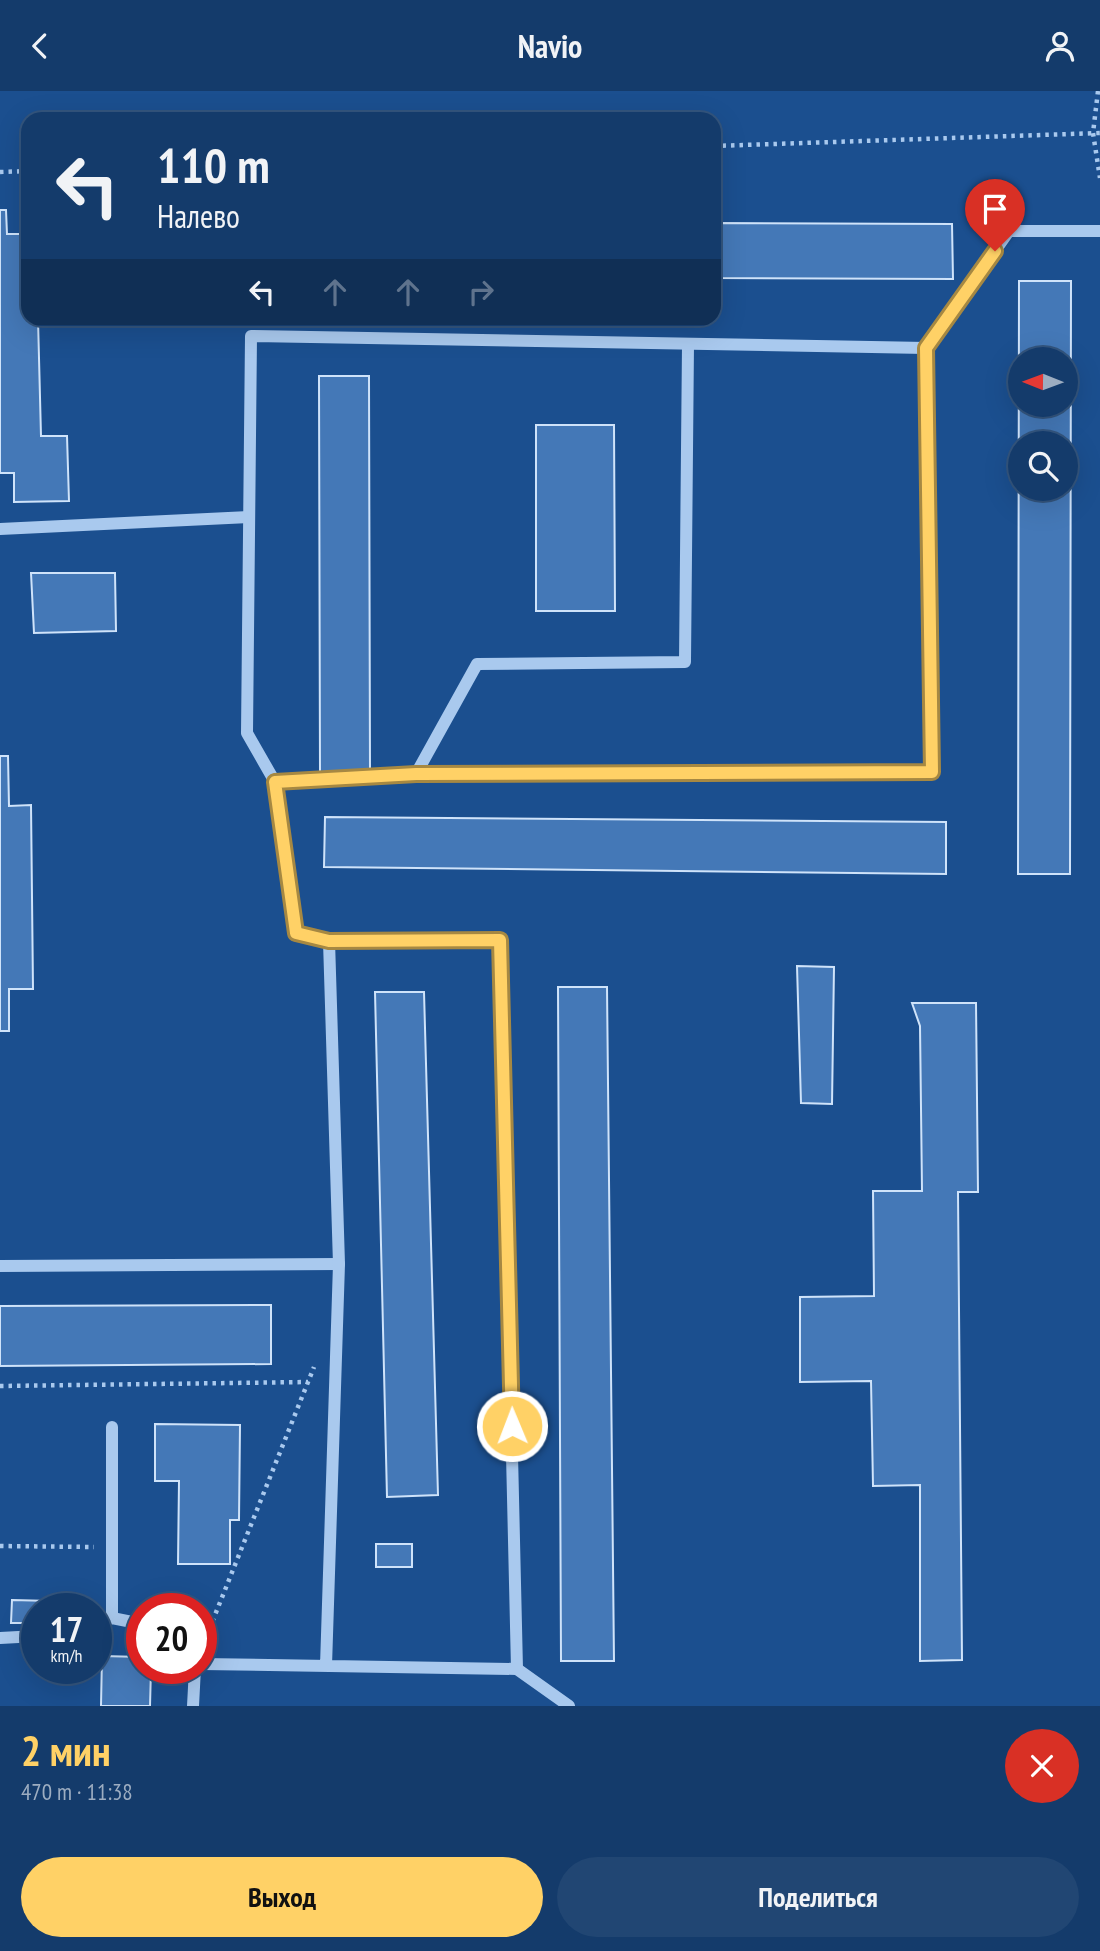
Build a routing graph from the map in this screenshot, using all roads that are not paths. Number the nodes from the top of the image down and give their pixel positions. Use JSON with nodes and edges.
{"nodes":[{"id":1,"x":1100,"y":231,"type":"edge"},
{"id":2,"x":688,"y":344,"type":"junction"},
{"id":3,"x":926,"y":348,"type":"junction"},
{"id":4,"x":249,"y":517,"type":"junction"},
{"id":5,"x":0,"y":529,"type":"edge"},
{"id":6,"x":416,"y":774,"type":"junction"},
{"id":7,"x":275,"y":782,"type":"junction"},
{"id":8,"x":329,"y":941,"type":"junction"},
{"id":9,"x":339,"y":1264,"type":"junction"},
{"id":10,"x":0,"y":1266,"type":"edge"},
{"id":11,"x":112,"y":1427,"type":"dead end"},
{"id":12,"x":112,"y":1593,"type":"edge"},
{"id":13,"x":112,"y":1618,"type":"edge"},
{"id":14,"x":126,"y":1621,"type":"edge"},
{"id":15,"x":21,"y":1637,"type":"edge"},
{"id":16,"x":0,"y":1638,"type":"edge"},
{"id":17,"x":217,"y":1664,"type":"edge"},
{"id":18,"x":326,"y":1666,"type":"junction"},
{"id":19,"x":517,"y":1669,"type":"junction"},
{"id":20,"x":194,"y":1684,"type":"edge"},
{"id":21,"x":193,"y":1706,"type":"edge"},
{"id":22,"x":569,"y":1706,"type":"edge"}],
"edges":[{"from":1,"to":3,"type":"lane"},
{"from":2,"to":3,"type":"lane"},
{"from":2,"to":4,"type":"lane"},
{"from":2,"to":6,"type":"lane"},
{"from":3,"to":6,"type":"lane"},
{"from":4,"to":5,"type":"lane"},
{"from":4,"to":7,"type":"lane"},
{"from":6,"to":7,"type":"lane"},
{"from":7,"to":8,"type":"lane"},
{"from":8,"to":9,"type":"lane"},
{"from":8,"to":19,"type":"lane"},
{"from":9,"to":10,"type":"lane"},
{"from":9,"to":18,"type":"lane"},
{"from":11,"to":12,"type":"lane"},
{"from":13,"to":14,"type":"lane"},
{"from":15,"to":16,"type":"lane"},
{"from":17,"to":18,"type":"lane"},
{"from":18,"to":19,"type":"lane"},
{"from":19,"to":22,"type":"lane"},
{"from":20,"to":21,"type":"lane"}]}
